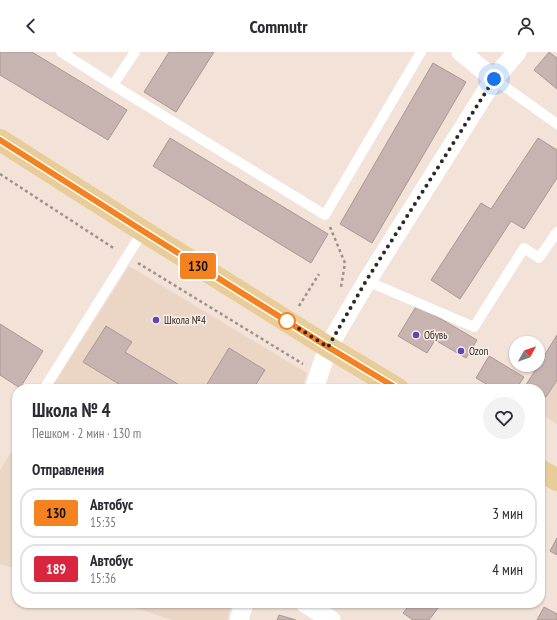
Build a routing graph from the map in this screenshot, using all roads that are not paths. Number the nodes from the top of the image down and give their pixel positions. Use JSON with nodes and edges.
{"nodes":[{"id":1,"x":61,"y":52,"type":"edge"},
{"id":2,"x":135,"y":52,"type":"edge"},
{"id":3,"x":421,"y":52,"type":"edge"},
{"id":4,"x":461,"y":52,"type":"edge"},
{"id":5,"x":518,"y":52,"type":"edge"},
{"id":6,"x":494,"y":79,"type":"junction"},
{"id":7,"x":113,"y":85,"type":"junction"},
{"id":8,"x":557,"y":124,"type":"edge"},
{"id":9,"x":0,"y":140,"type":"edge"},
{"id":10,"x":143,"y":231,"type":"junction"},
{"id":11,"x":557,"y":232,"type":"edge"},
{"id":12,"x":366,"y":281,"type":"junction"},
{"id":13,"x":328,"y":347,"type":"junction"},
{"id":14,"x":317,"y":381,"type":"edge"},
{"id":15,"x":47,"y":384,"type":"edge"},
{"id":16,"x":390,"y":384,"type":"edge"},
{"id":17,"x":545,"y":473,"type":"edge"},
{"id":18,"x":557,"y":480,"type":"edge"},
{"id":19,"x":243,"y":608,"type":"edge"},
{"id":20,"x":313,"y":608,"type":"edge"},
{"id":21,"x":239,"y":620,"type":"edge"},
{"id":22,"x":331,"y":620,"type":"edge"}],
"edges":[{"from":1,"to":7,"type":"lane"},
{"from":2,"to":7,"type":"lane"},
{"from":3,"to":7,"type":"lane"},
{"from":4,"to":6,"type":"street"},
{"from":5,"to":6,"type":"street"},
{"from":6,"to":8,"type":"lane"},
{"from":6,"to":12,"type":"street"},
{"from":9,"to":10,"type":"main road"},
{"from":10,"to":13,"type":"main road"},
{"from":10,"to":15,"type":"lane"},
{"from":11,"to":12,"type":"lane"},
{"from":12,"to":13,"type":"street"},
{"from":13,"to":14,"type":"street"},
{"from":13,"to":16,"type":"main road"},
{"from":17,"to":18,"type":"main road"},
{"from":19,"to":21,"type":"street"},
{"from":20,"to":22,"type":"street"}]}
